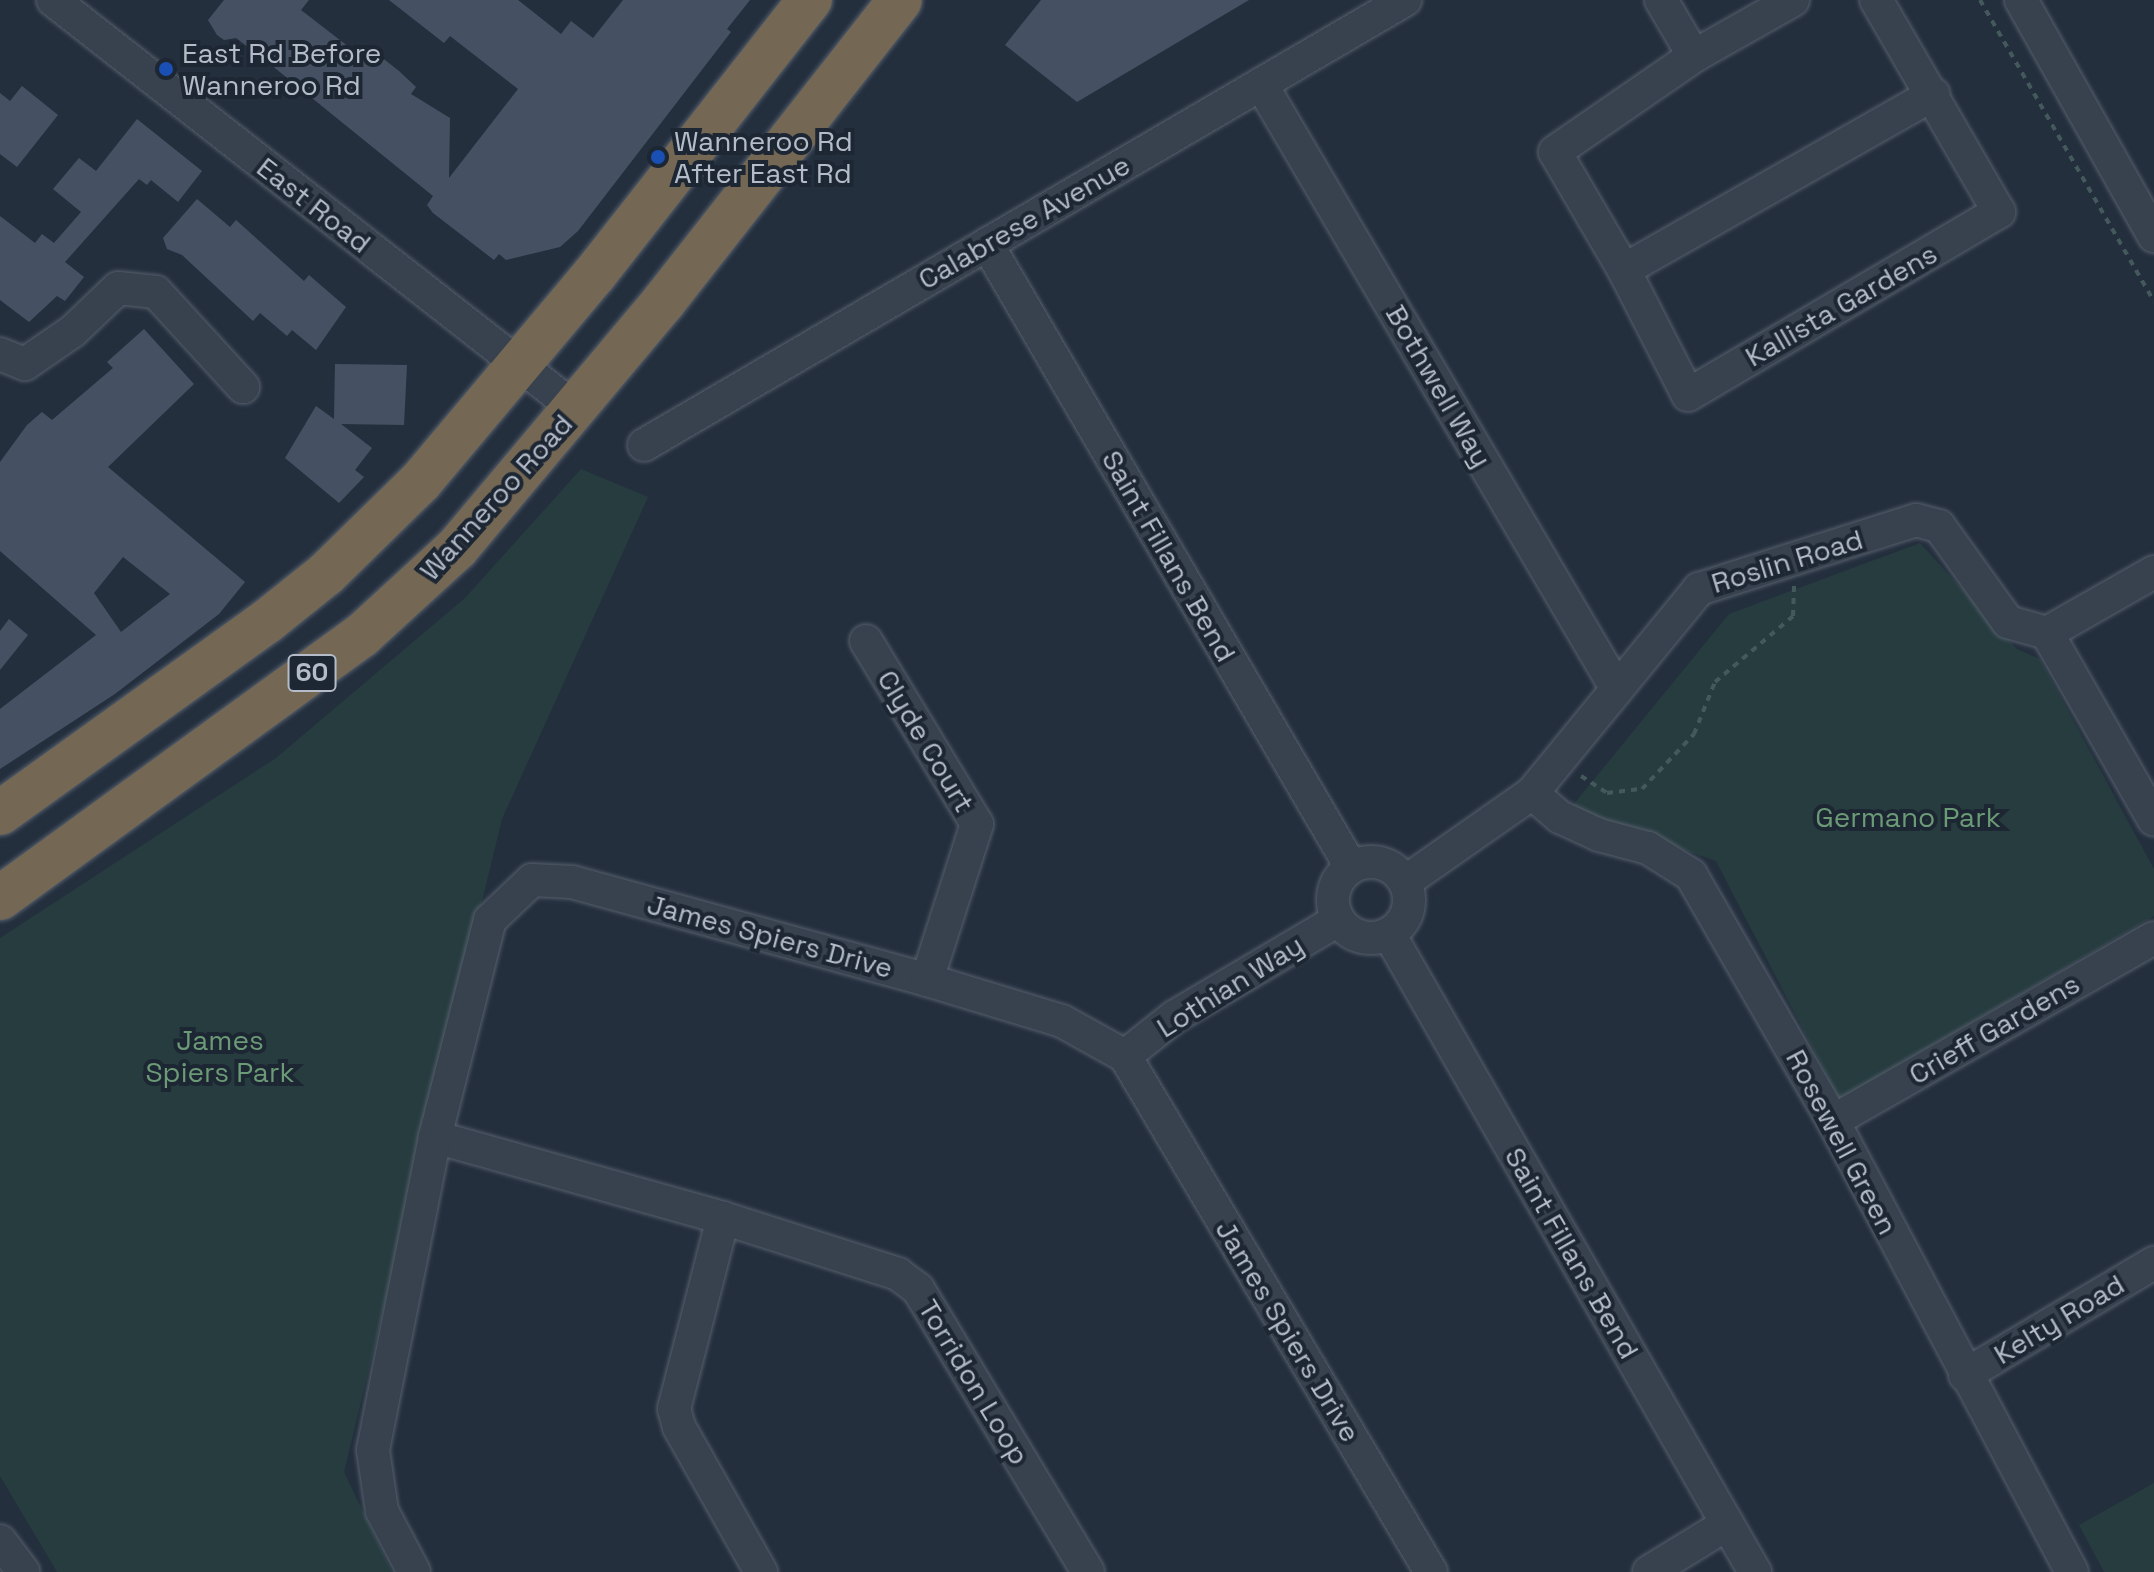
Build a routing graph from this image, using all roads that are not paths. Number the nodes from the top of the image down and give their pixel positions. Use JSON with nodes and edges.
{"nodes":[{"id":1,"x":53,"y":0,"type":"edge"},
{"id":2,"x":810,"y":0,"type":"edge"},
{"id":3,"x":900,"y":0,"type":"edge"},
{"id":4,"x":1405,"y":0,"type":"edge"},
{"id":5,"x":1661,"y":0,"type":"edge"},
{"id":6,"x":1793,"y":0,"type":"edge"},
{"id":7,"x":1876,"y":0,"type":"edge"},
{"id":8,"x":2021,"y":0,"type":"edge"},
{"id":9,"x":87,"y":10,"type":"edge"},
{"id":10,"x":1694,"y":56,"type":"junction"},
{"id":11,"x":1261,"y":84,"type":"junction"},
{"id":12,"x":1934,"y":94,"type":"junction"},
{"id":13,"x":2154,"y":236,"type":"edge"},
{"id":14,"x":987,"y":244,"type":"junction"},
{"id":15,"x":1624,"y":270,"type":"junction"},
{"id":16,"x":0,"y":354,"type":"edge"},
{"id":17,"x":520,"y":366,"type":"junction"},
{"id":18,"x":243,"y":387,"type":"dead end"},
{"id":19,"x":576,"y":409,"type":"junction"},
{"id":20,"x":644,"y":445,"type":"dead end"},
{"id":21,"x":2154,"y":572,"type":"edge"},
{"id":22,"x":2047,"y":633,"type":"junction"},
{"id":23,"x":866,"y":641,"type":"dead end"},
{"id":24,"x":1617,"y":689,"type":"junction"},
{"id":25,"x":1532,"y":793,"type":"junction"},
{"id":26,"x":0,"y":813,"type":"edge"},
{"id":27,"x":2154,"y":820,"type":"edge"},
{"id":28,"x":1351,"y":867,"type":"junction"},
{"id":29,"x":1405,"y":882,"type":"junction"},
{"id":30,"x":0,"y":898,"type":"edge"},
{"id":31,"x":1338,"y":920,"type":"junction"},
{"id":32,"x":1389,"y":934,"type":"junction"},
{"id":33,"x":2154,"y":938,"type":"edge"},
{"id":34,"x":927,"y":980,"type":"junction"},
{"id":35,"x":1125,"y":1056,"type":"junction"},
{"id":36,"x":1833,"y":1121,"type":"junction"},
{"id":37,"x":435,"y":1137,"type":"junction"},
{"id":38,"x":723,"y":1218,"type":"junction"},
{"id":39,"x":2154,"y":1263,"type":"edge"},
{"id":40,"x":1965,"y":1375,"type":"junction"},
{"id":41,"x":1727,"y":1524,"type":"junction"},
{"id":42,"x":0,"y":1541,"type":"edge"},
{"id":43,"x":23,"y":1572,"type":"edge"},
{"id":44,"x":414,"y":1572,"type":"edge"},
{"id":45,"x":761,"y":1572,"type":"edge"},
{"id":46,"x":1088,"y":1572,"type":"edge"},
{"id":47,"x":1431,"y":1572,"type":"edge"},
{"id":48,"x":1649,"y":1572,"type":"edge"},
{"id":49,"x":1755,"y":1572,"type":"edge"},
{"id":50,"x":2072,"y":1572,"type":"edge"}],
"edges":[{"from":1,"to":9,"type":"street","name":"East Road"},
{"from":2,"to":17,"type":"highway","number":"60"},
{"from":3,"to":19,"type":"highway","name":"Wanneroo Road","number":"60"},
{"from":4,"to":11,"type":"street","name":"Calabrese Avenue"},
{"from":5,"to":10,"type":"street"},
{"from":6,"to":10,"type":"street","name":"Kallista Gardens"},
{"from":7,"to":12,"type":"street","name":"Kallista Gardens"},
{"from":8,"to":13,"type":"street"},
{"from":9,"to":17,"type":"street","name":"East Road"},
{"from":10,"to":15,"type":"street","name":"Kallista Gardens"},
{"from":11,"to":14,"type":"street","name":"Calabrese Avenue"},
{"from":11,"to":24,"type":"street","name":"Bothwell Way"},
{"from":12,"to":15,"type":"street"},
{"from":12,"to":15,"type":"street","name":"Kallista Gardens"},
{"from":14,"to":20,"type":"street","name":"Calabrese Avenue"},
{"from":14,"to":28,"type":"street","name":"Saint Fillans Bend"},
{"from":16,"to":18,"type":"street"},
{"from":17,"to":19,"type":"street","name":"East Road"},
{"from":17,"to":26,"type":"highway","number":"60"},
{"from":19,"to":30,"type":"highway","name":"Wanneroo Road","number":"60"},
{"from":21,"to":22,"type":"street"},
{"from":22,"to":24,"type":"street","name":"Roslin Road"},
{"from":22,"to":27,"type":"street"},
{"from":23,"to":34,"type":"street","name":"Clyde Court"},
{"from":24,"to":25,"type":"street","name":"Roslin Road"},
{"from":25,"to":29,"type":"street","name":"Roslin Road"},
{"from":25,"to":36,"type":"street","name":"Rosewell Green"},
{"from":28,"to":29,"type":"street"},
{"from":28,"to":31,"type":"street"},
{"from":29,"to":32,"type":"street"},
{"from":31,"to":32,"type":"street"},
{"from":31,"to":35,"type":"street","name":"Lothian Way"},
{"from":32,"to":41,"type":"street","name":"Saint Fillans Bend"},
{"from":33,"to":36,"type":"street","name":"Crieff Gardens"},
{"from":34,"to":35,"type":"street","name":"James Spiers Drive"},
{"from":34,"to":37,"type":"street","name":"James Spiers Drive"},
{"from":35,"to":47,"type":"street","name":"James Spiers Drive"},
{"from":36,"to":40,"type":"street","name":"Rosewell Green"},
{"from":37,"to":38,"type":"street","name":"Torridon Loop"},
{"from":37,"to":44,"type":"street","name":"James Spiers Drive"},
{"from":38,"to":45,"type":"street"},
{"from":38,"to":46,"type":"street","name":"Torridon Loop"},
{"from":39,"to":40,"type":"street","name":"Kelty Road"},
{"from":40,"to":50,"type":"street","name":"Rosewell Green"},
{"from":41,"to":48,"type":"street"},
{"from":41,"to":49,"type":"street","name":"Saint Fillans Bend"},
{"from":42,"to":43,"type":"street"}]}
